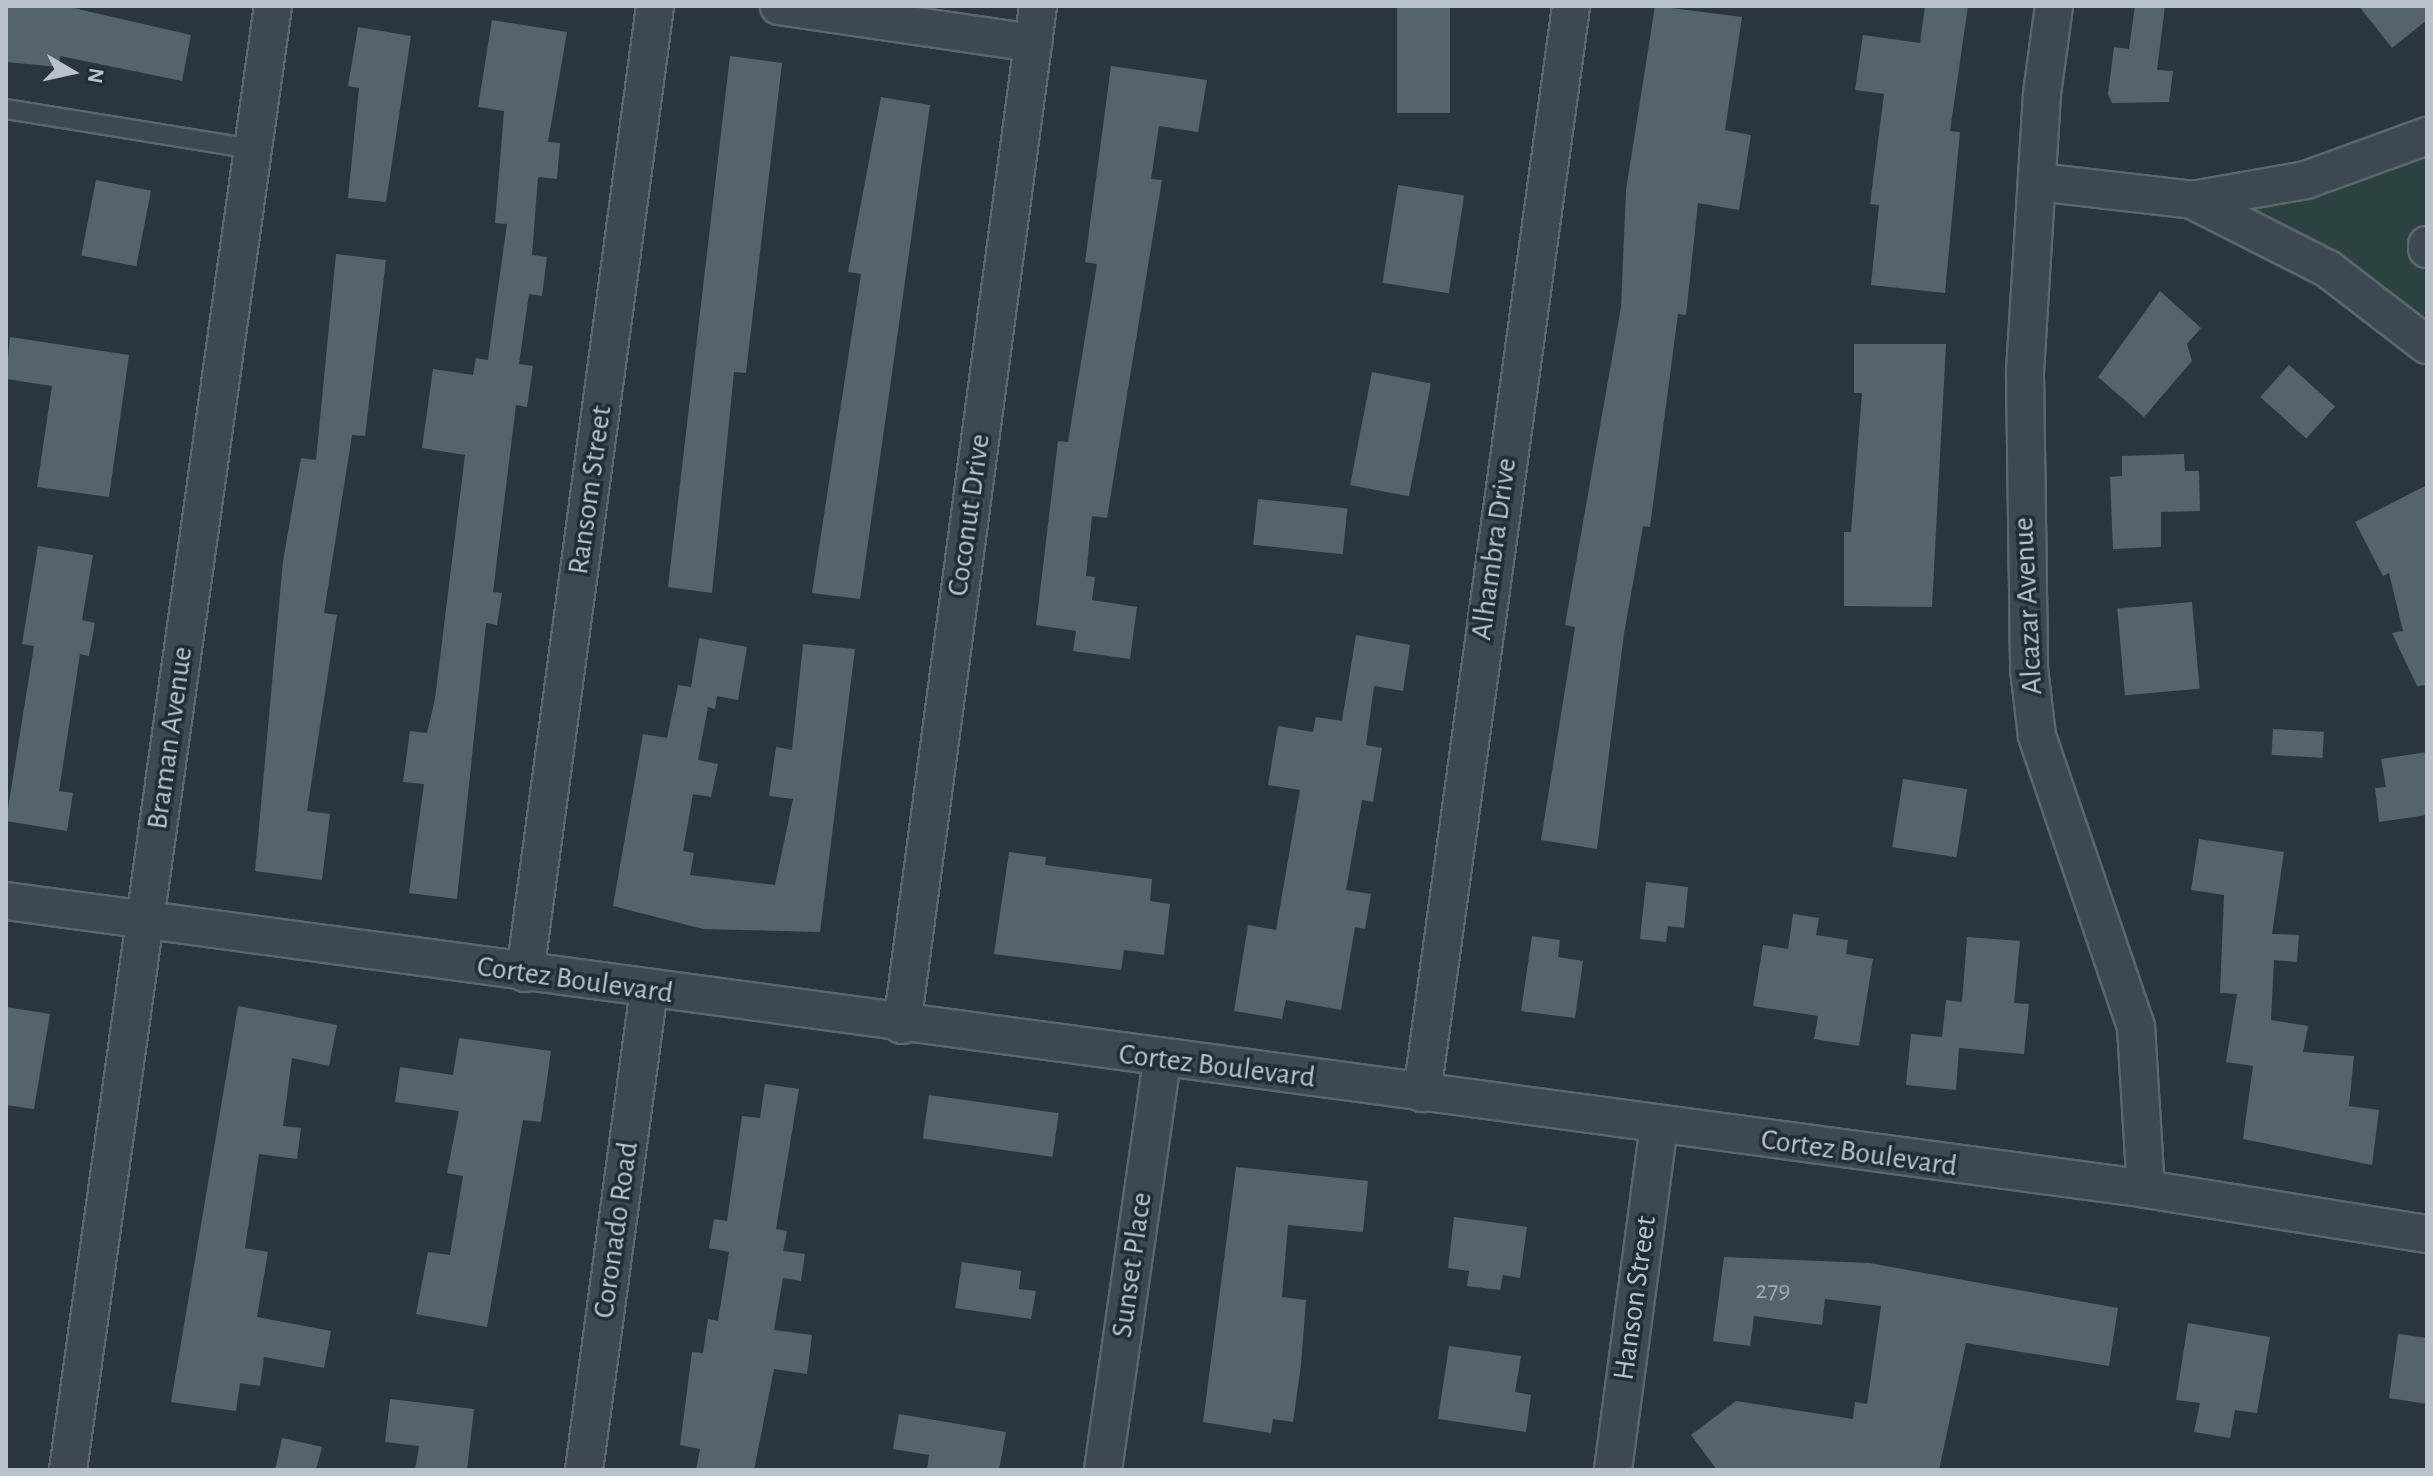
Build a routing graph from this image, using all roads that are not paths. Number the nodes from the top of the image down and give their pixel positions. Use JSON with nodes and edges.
{"nodes":[{"id":1,"x":273,"y":6,"type":"edge"},
{"id":2,"x":655,"y":6,"type":"edge"},
{"id":3,"x":779,"y":6,"type":"edge"},
{"id":4,"x":1038,"y":6,"type":"edge"},
{"id":5,"x":1571,"y":6,"type":"edge"},
{"id":6,"x":2054,"y":6,"type":"edge"},
{"id":7,"x":1033,"y":43,"type":"junction"},
{"id":8,"x":6,"y":109,"type":"edge"},
{"id":9,"x":2427,"y":136,"type":"edge"},
{"id":10,"x":253,"y":149,"type":"junction"},
{"id":11,"x":2038,"y":182,"type":"junction"},
{"id":12,"x":2193,"y":200,"type":"junction"},
{"id":13,"x":2427,"y":345,"type":"edge"},
{"id":14,"x":6,"y":901,"type":"edge"},
{"id":15,"x":144,"y":922,"type":"junction"},
{"id":16,"x":525,"y":973,"type":"junction"},
{"id":17,"x":649,"y":990,"type":"junction"},
{"id":18,"x":902,"y":1025,"type":"junction"},
{"id":19,"x":1162,"y":1059,"type":"junction"},
{"id":20,"x":1422,"y":1093,"type":"junction"},
{"id":21,"x":1659,"y":1127,"type":"junction"},
{"id":22,"x":2146,"y":1189,"type":"junction"},
{"id":23,"x":2427,"y":1234,"type":"edge"},
{"id":24,"x":68,"y":1470,"type":"edge"},
{"id":25,"x":584,"y":1470,"type":"edge"},
{"id":26,"x":1103,"y":1470,"type":"edge"},
{"id":27,"x":1613,"y":1470,"type":"edge"}],
"edges":[{"from":1,"to":10,"type":"street","name":"Braman Avenue"},
{"from":2,"to":16,"type":"street","name":"Ransom Street"},
{"from":3,"to":7,"type":"street"},
{"from":4,"to":7,"type":"street","name":"Coconut Drive"},
{"from":5,"to":20,"type":"street","name":"Alhambra Drive"},
{"from":6,"to":11,"type":"street","name":"Alcazar Avenue"},
{"from":7,"to":18,"type":"street","name":"Coconut Drive"},
{"from":8,"to":10,"type":"lane"},
{"from":9,"to":12,"type":"street"},
{"from":10,"to":15,"type":"street","name":"Braman Avenue"},
{"from":11,"to":12,"type":"street"},
{"from":11,"to":22,"type":"street","name":"Alcazar Avenue"},
{"from":12,"to":13,"type":"street"},
{"from":14,"to":15,"type":"street","name":"Cortez Boulevard"},
{"from":15,"to":16,"type":"street","name":"Cortez Boulevard"},
{"from":15,"to":24,"type":"street","name":"Braman Avenue"},
{"from":16,"to":17,"type":"street","name":"Cortez Boulevard"},
{"from":17,"to":18,"type":"street","name":"Cortez Boulevard"},
{"from":17,"to":25,"type":"street","name":"Coronado Road"},
{"from":18,"to":19,"type":"street","name":"Cortez Boulevard"},
{"from":19,"to":20,"type":"street","name":"Cortez Boulevard"},
{"from":19,"to":26,"type":"street","name":"Sunset Place"},
{"from":20,"to":21,"type":"street","name":"Cortez Boulevard"},
{"from":21,"to":22,"type":"street","name":"Cortez Boulevard"},
{"from":21,"to":27,"type":"street","name":"Hanson Street"},
{"from":22,"to":23,"type":"street","name":"Cortez Boulevard"}]}
